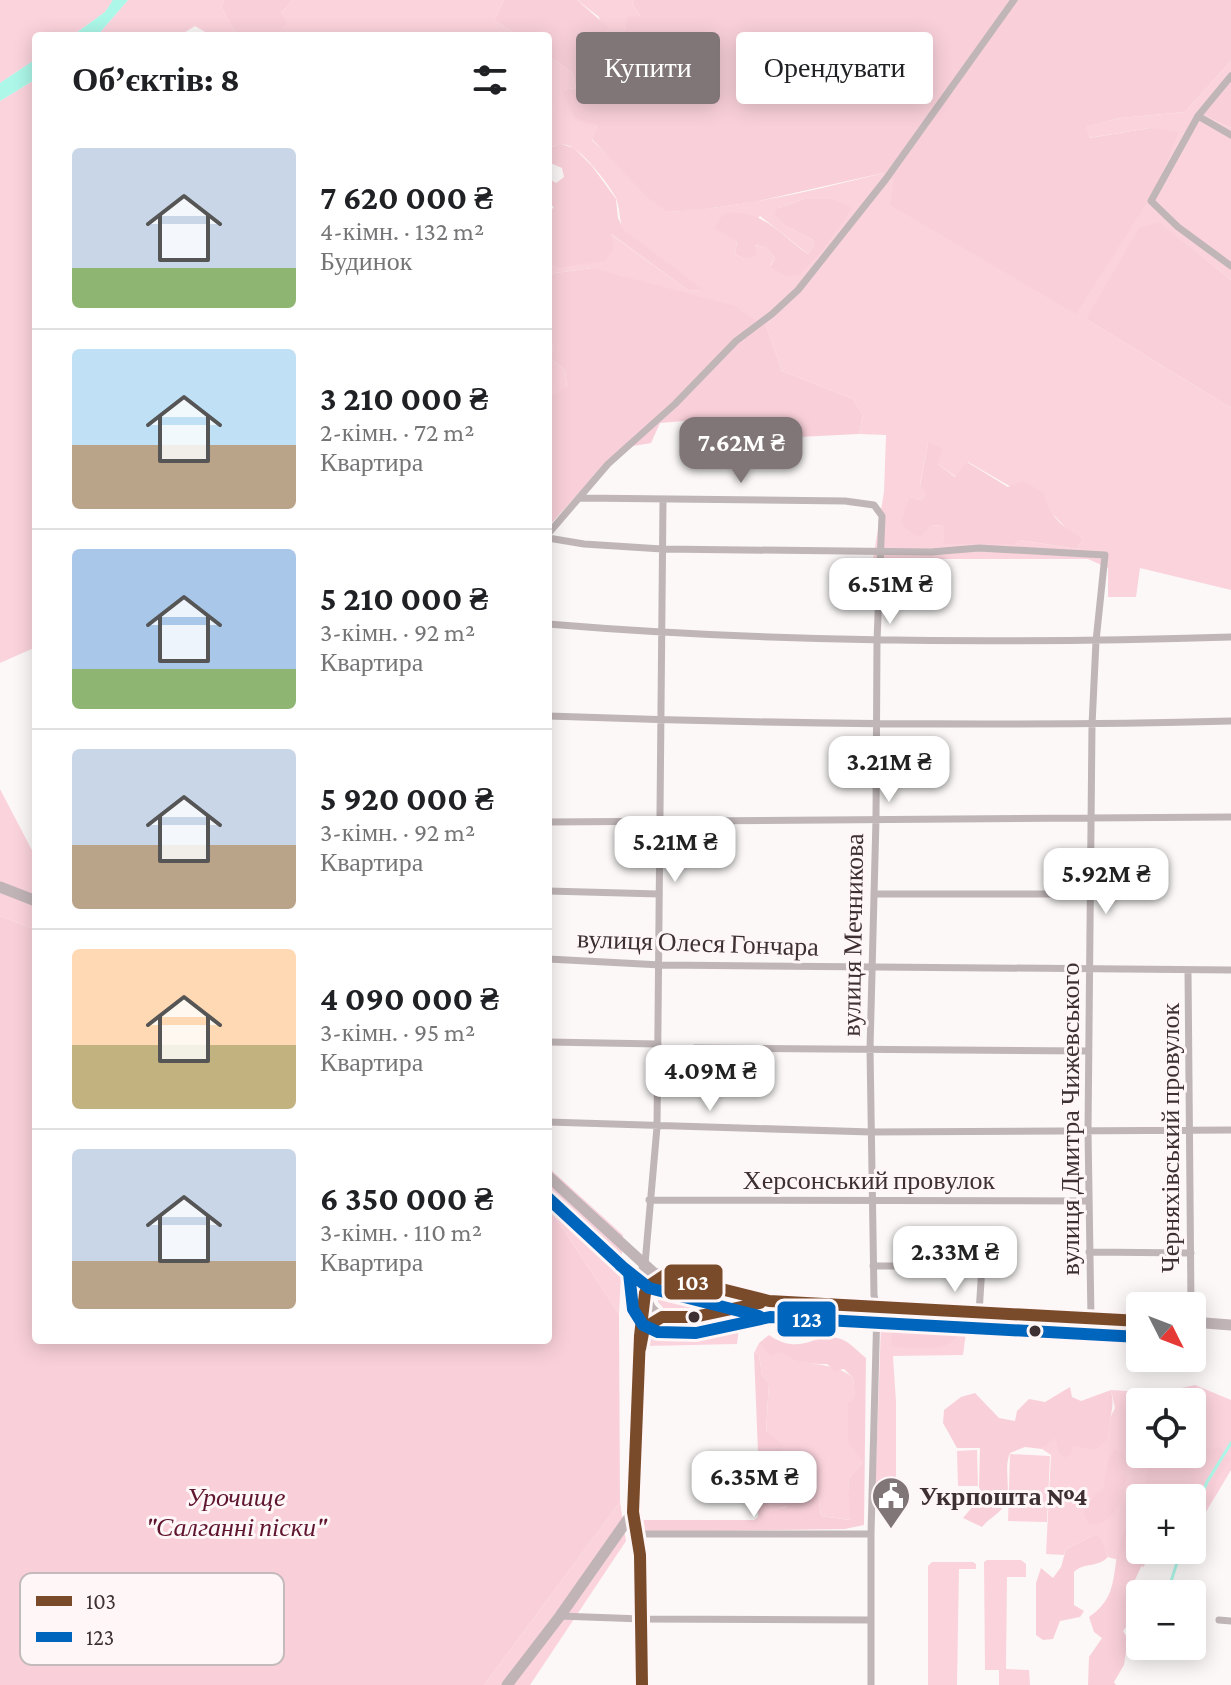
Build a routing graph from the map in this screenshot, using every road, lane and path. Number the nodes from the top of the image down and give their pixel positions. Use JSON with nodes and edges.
{"nodes":[{"id":1,"x":1014,"y":0,"type":"edge"},
{"id":2,"x":1231,"y":76,"type":"edge"},
{"id":3,"x":1198,"y":116,"type":"junction"},
{"id":4,"x":1231,"y":135,"type":"edge"},
{"id":5,"x":1231,"y":266,"type":"edge"},
{"id":6,"x":579,"y":498,"type":"junction"},
{"id":7,"x":663,"y":500,"type":"junction"},
{"id":8,"x":552,"y":531,"type":"edge"},
{"id":9,"x":552,"y":537,"type":"edge"},
{"id":10,"x":662,"y":549,"type":"junction"},
{"id":11,"x":879,"y":552,"type":"junction"},
{"id":12,"x":552,"y":624,"type":"edge"},
{"id":13,"x":664,"y":634,"type":"junction"},
{"id":14,"x":1231,"y":637,"type":"edge"},
{"id":15,"x":877,"y":641,"type":"junction"},
{"id":16,"x":1096,"y":641,"type":"junction"},
{"id":17,"x":552,"y":716,"type":"edge"},
{"id":18,"x":662,"y":720,"type":"junction"},
{"id":19,"x":1231,"y":721,"type":"edge"},
{"id":20,"x":875,"y":725,"type":"junction"},
{"id":21,"x":1092,"y":725,"type":"junction"},
{"id":22,"x":1231,"y":817,"type":"edge"},
{"id":23,"x":1093,"y":818,"type":"junction"},
{"id":24,"x":876,"y":819,"type":"junction"},
{"id":25,"x":658,"y":821,"type":"junction"},
{"id":26,"x":552,"y":822,"type":"edge"},
{"id":27,"x":0,"y":887,"type":"edge"},
{"id":28,"x":552,"y":891,"type":"edge"},
{"id":29,"x":659,"y":894,"type":"junction"},
{"id":30,"x":875,"y":894,"type":"junction"},
{"id":31,"x":1091,"y":894,"type":"junction"},
{"id":32,"x":32,"y":899,"type":"edge"},
{"id":33,"x":552,"y":959,"type":"edge"},
{"id":34,"x":661,"y":965,"type":"junction"},
{"id":35,"x":871,"y":968,"type":"junction"},
{"id":36,"x":1090,"y":969,"type":"junction"},
{"id":37,"x":1188,"y":970,"type":"junction"},
{"id":38,"x":1231,"y":970,"type":"edge"},
{"id":39,"x":552,"y":1042,"type":"edge"},
{"id":40,"x":658,"y":1044,"type":"junction"},
{"id":41,"x":695,"y":1048,"type":"dead end"},
{"id":42,"x":870,"y":1049,"type":"junction"},
{"id":43,"x":1088,"y":1051,"type":"junction"},
{"id":44,"x":552,"y":1122,"type":"edge"},
{"id":45,"x":657,"y":1127,"type":"junction"},
{"id":46,"x":1192,"y":1129,"type":"junction"},
{"id":47,"x":1231,"y":1130,"type":"edge"},
{"id":48,"x":1088,"y":1131,"type":"junction"},
{"id":49,"x":871,"y":1132,"type":"junction"},
{"id":50,"x":552,"y":1180,"type":"edge"},
{"id":51,"x":649,"y":1200,"type":"junction"},
{"id":52,"x":871,"y":1200,"type":"junction"},
{"id":53,"x":1088,"y":1201,"type":"junction"},
{"id":54,"x":1089,"y":1252,"type":"junction"},
{"id":55,"x":1191,"y":1253,"type":"junction"},
{"id":56,"x":644,"y":1266,"type":"junction"},
{"id":57,"x":873,"y":1266,"type":"junction"},
{"id":58,"x":665,"y":1275,"type":"junction"},
{"id":59,"x":735,"y":1292,"type":"junction"},
{"id":60,"x":1191,"y":1292,"type":"edge"},
{"id":61,"x":645,"y":1293,"type":"junction"},
{"id":62,"x":769,"y":1301,"type":"junction"},
{"id":63,"x":743,"y":1308,"type":"junction"},
{"id":64,"x":877,"y":1308,"type":"junction"},
{"id":65,"x":979,"y":1313,"type":"junction"},
{"id":66,"x":662,"y":1317,"type":"junction"},
{"id":67,"x":1091,"y":1319,"type":"junction"},
{"id":68,"x":1126,"y":1320,"type":"edge"},
{"id":69,"x":1206,"y":1323,"type":"edge"},
{"id":70,"x":1231,"y":1325,"type":"edge"},
{"id":71,"x":640,"y":1336,"type":"junction"},
{"id":72,"x":633,"y":1512,"type":"junction"},
{"id":73,"x":637,"y":1534,"type":"junction"},
{"id":74,"x":871,"y":1534,"type":"junction"},
{"id":75,"x":560,"y":1616,"type":"junction"},
{"id":76,"x":642,"y":1619,"type":"junction"},
{"id":77,"x":871,"y":1620,"type":"junction"},
{"id":78,"x":1219,"y":1620,"type":"dead end"},
{"id":79,"x":1231,"y":1621,"type":"edge"},
{"id":80,"x":507,"y":1685,"type":"edge"},
{"id":81,"x":642,"y":1685,"type":"edge"},
{"id":82,"x":871,"y":1685,"type":"edge"}],
"edges":[{"from":1,"to":6,"type":"street"},
{"from":2,"to":3,"type":"street"},
{"from":3,"to":4,"type":"street"},
{"from":3,"to":5,"type":"street"},
{"from":6,"to":7,"type":"street"},
{"from":6,"to":8,"type":"street"},
{"from":7,"to":10,"type":"street"},
{"from":7,"to":11,"type":"street","name":"вулиця Мечникова"},
{"from":9,"to":10,"type":"street"},
{"from":10,"to":11,"type":"street"},
{"from":10,"to":13,"type":"street"},
{"from":11,"to":15,"type":"street","name":"вулиця Мечникова"},
{"from":11,"to":16,"type":"street","name":"вулиця Дмитра Чижевського"},
{"from":12,"to":13,"type":"street"},
{"from":13,"to":15,"type":"street"},
{"from":13,"to":18,"type":"street"},
{"from":14,"to":16,"type":"street"},
{"from":15,"to":16,"type":"street"},
{"from":15,"to":20,"type":"street","name":"вулиця Мечникова"},
{"from":16,"to":21,"type":"street","name":"вулиця Дмитра Чижевського"},
{"from":17,"to":18,"type":"street"},
{"from":18,"to":20,"type":"street"},
{"from":18,"to":25,"type":"street"},
{"from":19,"to":21,"type":"street"},
{"from":20,"to":21,"type":"street"},
{"from":20,"to":24,"type":"street","name":"вулиця Мечникова"},
{"from":21,"to":23,"type":"street","name":"вулиця Дмитра Чижевського"},
{"from":22,"to":23,"type":"street"},
{"from":23,"to":24,"type":"street"},
{"from":23,"to":31,"type":"street","name":"вулиця Дмитра Чижевського"},
{"from":24,"to":25,"type":"street"},
{"from":24,"to":30,"type":"street","name":"вулиця Мечникова"},
{"from":25,"to":26,"type":"street"},
{"from":25,"to":29,"type":"street"},
{"from":27,"to":32,"type":"street"},
{"from":28,"to":29,"type":"street"},
{"from":29,"to":34,"type":"street"},
{"from":30,"to":31,"type":"street"},
{"from":30,"to":35,"type":"street","name":"вулиця Мечникова"},
{"from":31,"to":36,"type":"street","name":"вулиця Дмитра Чижевського"},
{"from":33,"to":34,"type":"street","name":"вулиця Олеся Гончара"},
{"from":34,"to":35,"type":"street","name":"вулиця Олеся Гончара"},
{"from":34,"to":40,"type":"street"},
{"from":35,"to":36,"type":"street","name":"вулиця Олеся Гончара"},
{"from":35,"to":42,"type":"street","name":"вулиця Мечникова"},
{"from":36,"to":37,"type":"street","name":"вулиця Олеся Гончара"},
{"from":36,"to":43,"type":"street","name":"вулиця Дмитра Чижевського"},
{"from":37,"to":38,"type":"street","name":"вулиця Олеся Гончара"},
{"from":37,"to":46,"type":"street","name":"Черняхівський провулок"},
{"from":39,"to":40,"type":"street"},
{"from":40,"to":45,"type":"street"},
{"from":41,"to":42,"type":"street"},
{"from":42,"to":43,"type":"street"},
{"from":42,"to":49,"type":"street","name":"вулиця Мечникова"},
{"from":43,"to":48,"type":"street","name":"вулиця Дмитра Чижевського"},
{"from":44,"to":45,"type":"street"},
{"from":45,"to":49,"type":"street"},
{"from":45,"to":51,"type":"street"},
{"from":46,"to":47,"type":"street"},
{"from":46,"to":48,"type":"street"},
{"from":46,"to":55,"type":"street","name":"Черняхівський провулок"},
{"from":48,"to":49,"type":"street"},
{"from":48,"to":53,"type":"street","name":"вулиця Дмитра Чижевського"},
{"from":49,"to":52,"type":"street","name":"вулиця Мечникова"},
{"from":50,"to":56,"type":"street"},
{"from":51,"to":52,"type":"street","name":"Херсонський провулок"},
{"from":51,"to":56,"type":"street"},
{"from":52,"to":53,"type":"street","name":"Херсонський провулок"},
{"from":52,"to":57,"type":"street","name":"вулиця Мечникова"},
{"from":53,"to":54,"type":"street","name":"вулиця Дмитра Чижевського"},
{"from":54,"to":55,"type":"street"},
{"from":54,"to":67,"type":"street","name":"вулиця Дмитра Чижевського"},
{"from":55,"to":60,"type":"street","name":"Черняхівський провулок"},
{"from":56,"to":58,"type":"street"},
{"from":56,"to":61,"type":"street"},
{"from":57,"to":64,"type":"street","name":"вулиця Мечникова"},
{"from":57,"to":65,"type":"street"},
{"from":58,"to":59,"type":"street"},
{"from":58,"to":61,"type":"street"},
{"from":59,"to":62,"type":"street"},
{"from":59,"to":63,"type":"street"},
{"from":61,"to":66,"type":"street"},
{"from":61,"to":71,"type":"street"},
{"from":62,"to":63,"type":"street"},
{"from":62,"to":64,"type":"street"},
{"from":63,"to":66,"type":"street"},
{"from":64,"to":65,"type":"street"},
{"from":64,"to":74,"type":"street","name":"вулиця Мечникова"},
{"from":65,"to":67,"type":"street"},
{"from":66,"to":71,"type":"street"},
{"from":67,"to":68,"type":"street"},
{"from":69,"to":70,"type":"street"},
{"from":71,"to":72,"type":"street"},
{"from":72,"to":73,"type":"street"},
{"from":72,"to":75,"type":"street"},
{"from":73,"to":74,"type":"street"},
{"from":73,"to":76,"type":"street"},
{"from":74,"to":77,"type":"street","name":"вулиця Мечникова"},
{"from":75,"to":76,"type":"street"},
{"from":75,"to":80,"type":"street"},
{"from":76,"to":77,"type":"street"},
{"from":76,"to":81,"type":"street"},
{"from":77,"to":82,"type":"street","name":"вулиця Мечникова"},
{"from":78,"to":79,"type":"street"}]}
